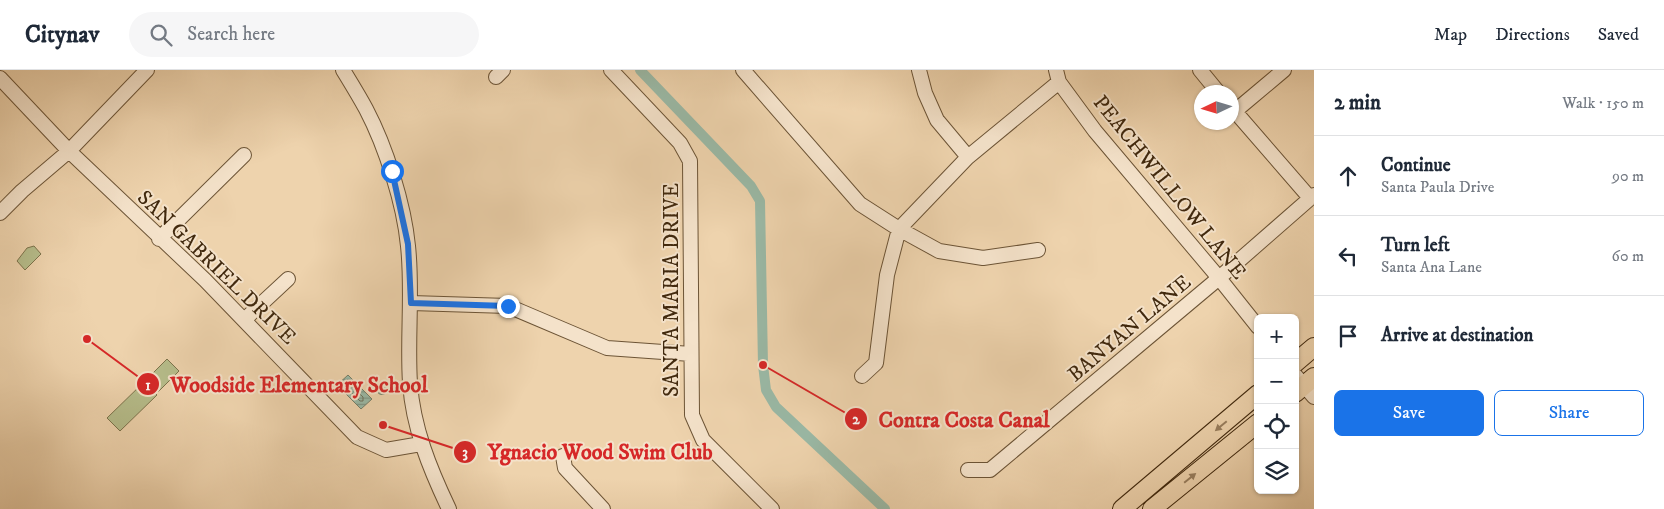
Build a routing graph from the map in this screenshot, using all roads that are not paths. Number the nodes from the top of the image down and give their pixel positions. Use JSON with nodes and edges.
{"nodes":[{"id":1,"x":147,"y":70,"type":"edge"},
{"id":2,"x":343,"y":70,"type":"edge"},
{"id":3,"x":611,"y":70,"type":"edge"},
{"id":4,"x":743,"y":70,"type":"edge"},
{"id":5,"x":919,"y":70,"type":"edge"},
{"id":6,"x":1200,"y":70,"type":"edge"},
{"id":7,"x":1284,"y":70,"type":"edge"},
{"id":8,"x":1057,"y":76,"type":"edge"},
{"id":9,"x":0,"y":78,"type":"edge"},
{"id":10,"x":1212,"y":85,"type":"edge"},
{"id":11,"x":1239,"y":105,"type":"edge"},
{"id":12,"x":1239,"y":117,"type":"edge"},
{"id":13,"x":68,"y":151,"type":"junction"},
{"id":14,"x":244,"y":155,"type":"dead end"},
{"id":15,"x":968,"y":157,"type":"junction"},
{"id":16,"x":1312,"y":197,"type":"edge"},
{"id":17,"x":0,"y":214,"type":"edge"},
{"id":18,"x":899,"y":229,"type":"junction"},
{"id":19,"x":159,"y":239,"type":"junction"},
{"id":20,"x":1038,"y":250,"type":"dead end"},
{"id":21,"x":1219,"y":278,"type":"junction"},
{"id":22,"x":288,"y":279,"type":"dead end"},
{"id":23,"x":411,"y":303,"type":"junction"},
{"id":24,"x":244,"y":320,"type":"junction"},
{"id":25,"x":1254,"y":322,"type":"edge"},
{"id":26,"x":1314,"y":347,"type":"edge"},
{"id":27,"x":691,"y":354,"type":"junction"},
{"id":28,"x":1299,"y":359,"type":"edge"},
{"id":29,"x":862,"y":376,"type":"dead end"},
{"id":30,"x":1254,"y":397,"type":"edge"},
{"id":31,"x":1254,"y":426,"type":"edge"},
{"id":32,"x":421,"y":444,"type":"junction"},
{"id":33,"x":563,"y":456,"type":"dead end"},
{"id":34,"x":968,"y":470,"type":"dead end"},
{"id":35,"x":448,"y":509,"type":"edge"},
{"id":36,"x":603,"y":509,"type":"edge"},
{"id":37,"x":772,"y":509,"type":"edge"},
{"id":38,"x":1122,"y":509,"type":"edge"},
{"id":39,"x":1152,"y":509,"type":"edge"}],
"edges":[{"from":1,"to":13,"type":"street"},
{"from":2,"to":23,"type":"street"},
{"from":3,"to":27,"type":"street","name":"SANTA MARIA DRIVE"},
{"from":4,"to":18,"type":"street"},
{"from":5,"to":15,"type":"street"},
{"from":6,"to":10,"type":"street"},
{"from":7,"to":11,"type":"street"},
{"from":8,"to":15,"type":"street"},
{"from":8,"to":21,"type":"street","name":"PEACHWILLOW LANE"},
{"from":9,"to":13,"type":"street","name":"SAN GABRIEL DRIVE"},
{"from":12,"to":16,"type":"street"},
{"from":13,"to":17,"type":"street"},
{"from":13,"to":19,"type":"street","name":"SAN GABRIEL DRIVE"},
{"from":14,"to":19,"type":"street"},
{"from":15,"to":18,"type":"street"},
{"from":16,"to":21,"type":"street","name":"BANYAN LANE"},
{"from":18,"to":20,"type":"street"},
{"from":18,"to":29,"type":"street"},
{"from":19,"to":24,"type":"street","name":"SAN GABRIEL DRIVE"},
{"from":21,"to":25,"type":"street","name":"PEACHWILLOW LANE"},
{"from":21,"to":34,"type":"street","name":"BANYAN LANE"},
{"from":22,"to":24,"type":"street"},
{"from":23,"to":27,"type":"street"},
{"from":23,"to":32,"type":"street"},
{"from":24,"to":32,"type":"street","name":"SAN GABRIEL DRIVE"},
{"from":26,"to":28,"type":"main road"},
{"from":27,"to":37,"type":"street","name":"SANTA MARIA DRIVE"},
{"from":30,"to":38,"type":"main road","one_way":true},
{"from":39,"to":31,"type":"main road","one_way":true},
{"from":32,"to":35,"type":"street"},
{"from":33,"to":36,"type":"street"}]}
